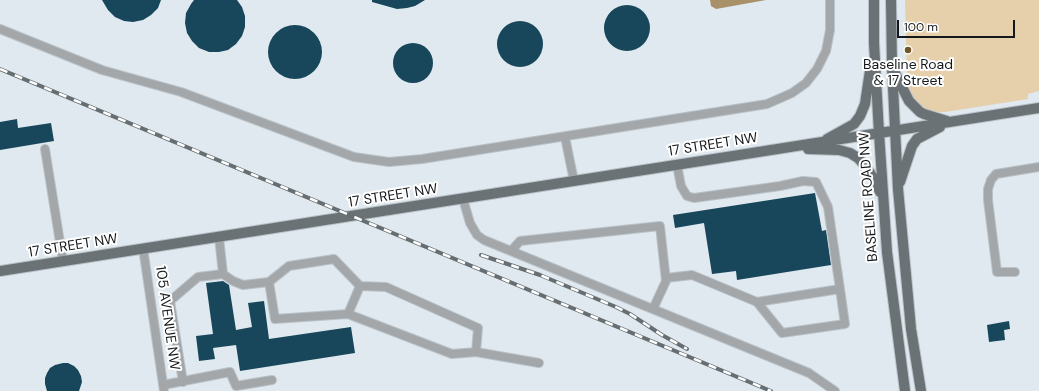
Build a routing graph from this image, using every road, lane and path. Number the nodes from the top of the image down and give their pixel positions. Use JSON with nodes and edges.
{"nodes":[{"id":1,"x":830,"y":0,"type":"edge"},
{"id":2,"x":874,"y":0,"type":"edge"},
{"id":3,"x":891,"y":0,"type":"edge"},
{"id":4,"x":0,"y":29,"type":"edge"},
{"id":5,"x":874,"y":42,"type":"junction"},
{"id":6,"x":892,"y":68,"type":"junction"},
{"id":7,"x":1039,"y":102,"type":"edge"},
{"id":8,"x":1039,"y":108,"type":"edge"},
{"id":9,"x":1024,"y":111,"type":"junction"},
{"id":10,"x":951,"y":122,"type":"junction"},
{"id":11,"x":895,"y":131,"type":"junction"},
{"id":12,"x":879,"y":133,"type":"junction"},
{"id":13,"x":566,"y":137,"type":"junction"},
{"id":14,"x":821,"y":142,"type":"junction"},
{"id":15,"x":790,"y":148,"type":"junction"},
{"id":16,"x":45,"y":149,"type":"dead end"},
{"id":17,"x":677,"y":165,"type":"junction"},
{"id":18,"x":1039,"y":167,"type":"edge"},
{"id":19,"x":574,"y":181,"type":"junction"},
{"id":20,"x":898,"y":189,"type":"junction"},
{"id":21,"x":463,"y":199,"type":"junction"},
{"id":22,"x":883,"y":199,"type":"junction"},
{"id":23,"x":220,"y":237,"type":"junction"},
{"id":24,"x":143,"y":248,"type":"junction"},
{"id":25,"x":511,"y":251,"type":"junction"},
{"id":26,"x":64,"y":261,"type":"junction"},
{"id":27,"x":0,"y":271,"type":"edge"},
{"id":28,"x":1015,"y":272,"type":"dead end"},
{"id":29,"x":222,"y":274,"type":"junction"},
{"id":30,"x":666,"y":278,"type":"junction"},
{"id":31,"x":269,"y":282,"type":"junction"},
{"id":32,"x":360,"y":286,"type":"junction"},
{"id":33,"x":840,"y":290,"type":"junction"},
{"id":34,"x":757,"y":302,"type":"junction"},
{"id":35,"x":653,"y":309,"type":"junction"},
{"id":36,"x":348,"y":314,"type":"junction"},
{"id":37,"x":476,"y":352,"type":"junction"},
{"id":38,"x":539,"y":362,"type":"dead end"},
{"id":39,"x":272,"y":380,"type":"dead end"},
{"id":40,"x":183,"y":382,"type":"junction"},
{"id":41,"x":164,"y":388,"type":"edge"},
{"id":42,"x":835,"y":391,"type":"edge"},
{"id":43,"x":905,"y":391,"type":"edge"},
{"id":44,"x":921,"y":391,"type":"edge"}],
"edges":[{"from":1,"to":13,"type":"street"},
{"from":2,"to":5,"type":"main road","name":"BASELINE ROAD NW"},
{"from":3,"to":6,"type":"main road","name":"BASELINE ROAD NW"},
{"from":4,"to":13,"type":"street"},
{"from":5,"to":12,"type":"main road","name":"BASELINE ROAD NW"},
{"from":5,"to":14,"type":"main road"},
{"from":6,"to":10,"type":"main road"},
{"from":6,"to":11,"type":"main road","name":"BASELINE ROAD NW"},
{"from":7,"to":9,"type":"main road"},
{"from":8,"to":9,"type":"main road"},
{"from":9,"to":10,"type":"main road"},
{"from":10,"to":11,"type":"main road"},
{"from":10,"to":20,"type":"main road"},
{"from":11,"to":12,"type":"main road"},
{"from":11,"to":20,"type":"main road","name":"BASELINE ROAD NW"},
{"from":12,"to":14,"type":"main road"},
{"from":12,"to":22,"type":"main road","name":"BASELINE ROAD NW"},
{"from":13,"to":19,"type":"street"},
{"from":14,"to":15,"type":"main road"},
{"from":15,"to":17,"type":"main road","name":"17 STREET NW"},
{"from":15,"to":22,"type":"main road"},
{"from":16,"to":26,"type":"street"},
{"from":17,"to":19,"type":"main road","name":"17 STREET NW"},
{"from":17,"to":33,"type":"street"},
{"from":18,"to":28,"type":"street"},
{"from":19,"to":21,"type":"main road","name":"17 STREET NW"},
{"from":20,"to":44,"type":"main road","name":"BASELINE ROAD NW"},
{"from":21,"to":23,"type":"main road","name":"17 STREET NW"},
{"from":21,"to":25,"type":"street"},
{"from":22,"to":43,"type":"main road","name":"BASELINE ROAD NW"},
{"from":23,"to":24,"type":"main road","name":"17 STREET NW"},
{"from":23,"to":29,"type":"street"},
{"from":24,"to":26,"type":"main road","name":"17 STREET NW"},
{"from":24,"to":41,"type":"street","name":"105 AVENUE NW"},
{"from":25,"to":30,"type":"street"},
{"from":25,"to":35,"type":"street"},
{"from":26,"to":27,"type":"main road","name":"17 STREET NW"},
{"from":29,"to":31,"type":"street"},
{"from":29,"to":40,"type":"street"},
{"from":30,"to":34,"type":"street"},
{"from":30,"to":35,"type":"street"},
{"from":31,"to":32,"type":"street"},
{"from":31,"to":36,"type":"street"},
{"from":32,"to":36,"type":"street"},
{"from":32,"to":37,"type":"street"},
{"from":33,"to":34,"type":"street"},
{"from":33,"to":34,"type":"street"},
{"from":35,"to":42,"type":"street"},
{"from":36,"to":37,"type":"street"},
{"from":37,"to":38,"type":"street"},
{"from":39,"to":40,"type":"street"},
{"from":40,"to":41,"type":"street"}]}
